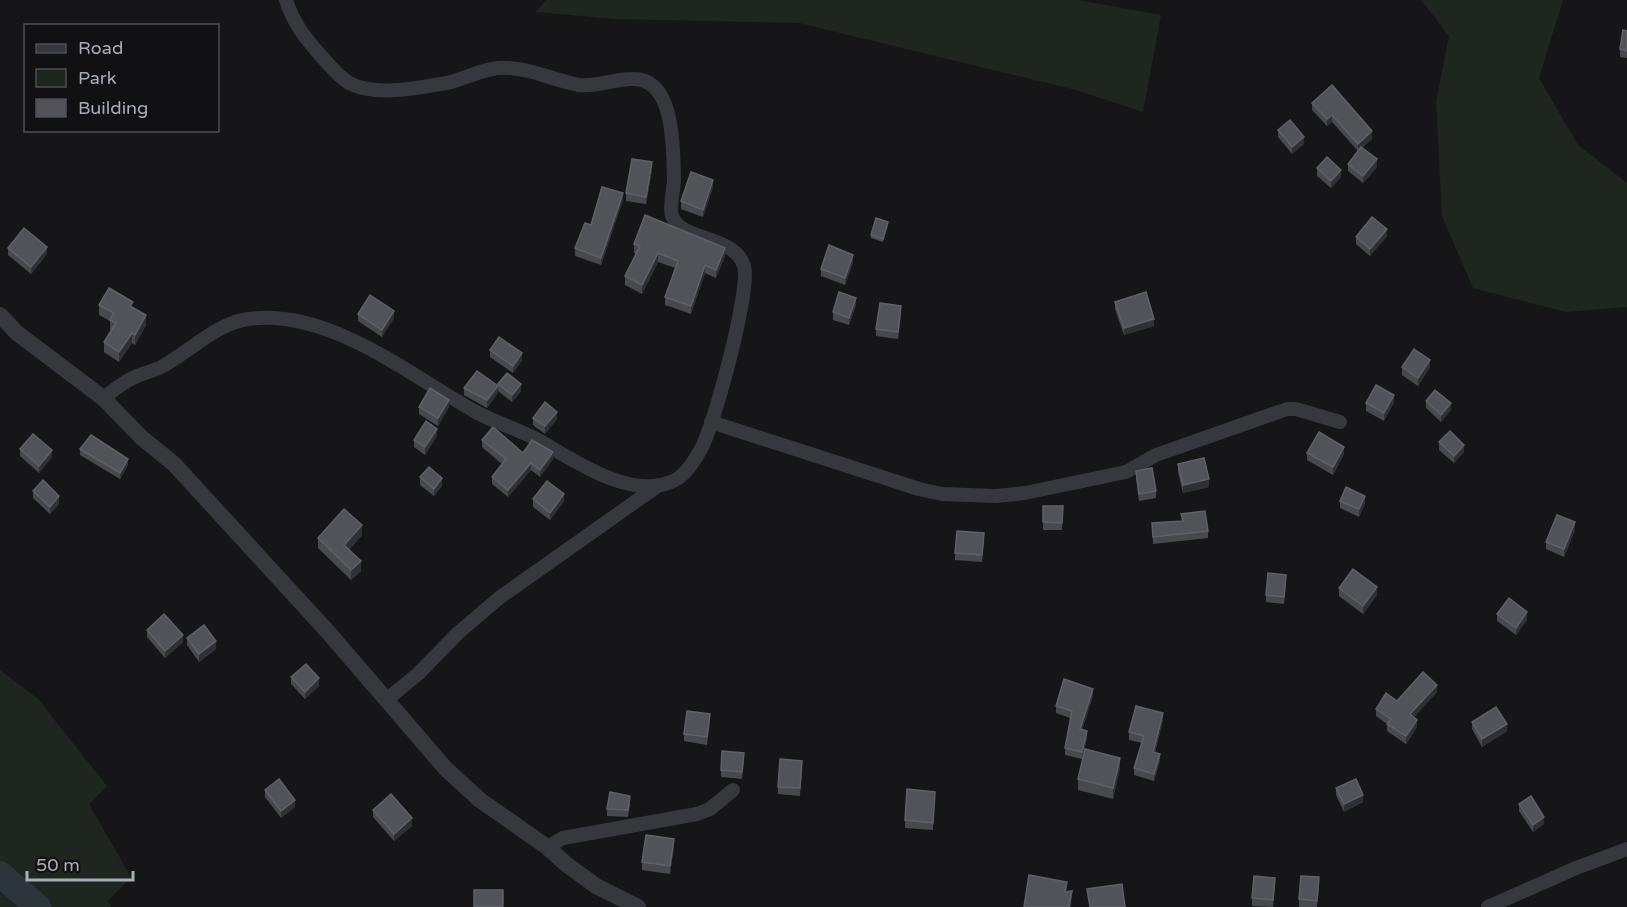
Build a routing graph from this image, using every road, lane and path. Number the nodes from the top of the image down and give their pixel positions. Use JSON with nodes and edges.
{"nodes":[{"id":1,"x":286,"y":1,"type":"edge"},
{"id":2,"x":0,"y":315,"type":"edge"},
{"id":3,"x":103,"y":398,"type":"junction"},
{"id":4,"x":711,"y":422,"type":"junction"},
{"id":5,"x":1340,"y":422,"type":"dead end"},
{"id":6,"x":659,"y":485,"type":"junction"},
{"id":7,"x":386,"y":700,"type":"junction"},
{"id":8,"x":733,"y":790,"type":"dead end"},
{"id":9,"x":547,"y":847,"type":"junction"},
{"id":10,"x":1627,"y":849,"type":"edge"},
{"id":11,"x":638,"y":907,"type":"edge"},
{"id":12,"x":1488,"y":907,"type":"edge"}],
"edges":[{"from":1,"to":4,"type":"street"},
{"from":2,"to":3,"type":"street"},
{"from":3,"to":6,"type":"street"},
{"from":3,"to":7,"type":"street"},
{"from":4,"to":5,"type":"street"},
{"from":4,"to":6,"type":"street"},
{"from":6,"to":7,"type":"street"},
{"from":7,"to":9,"type":"street"},
{"from":8,"to":9,"type":"street"},
{"from":9,"to":11,"type":"street"},
{"from":10,"to":12,"type":"street"}]}
